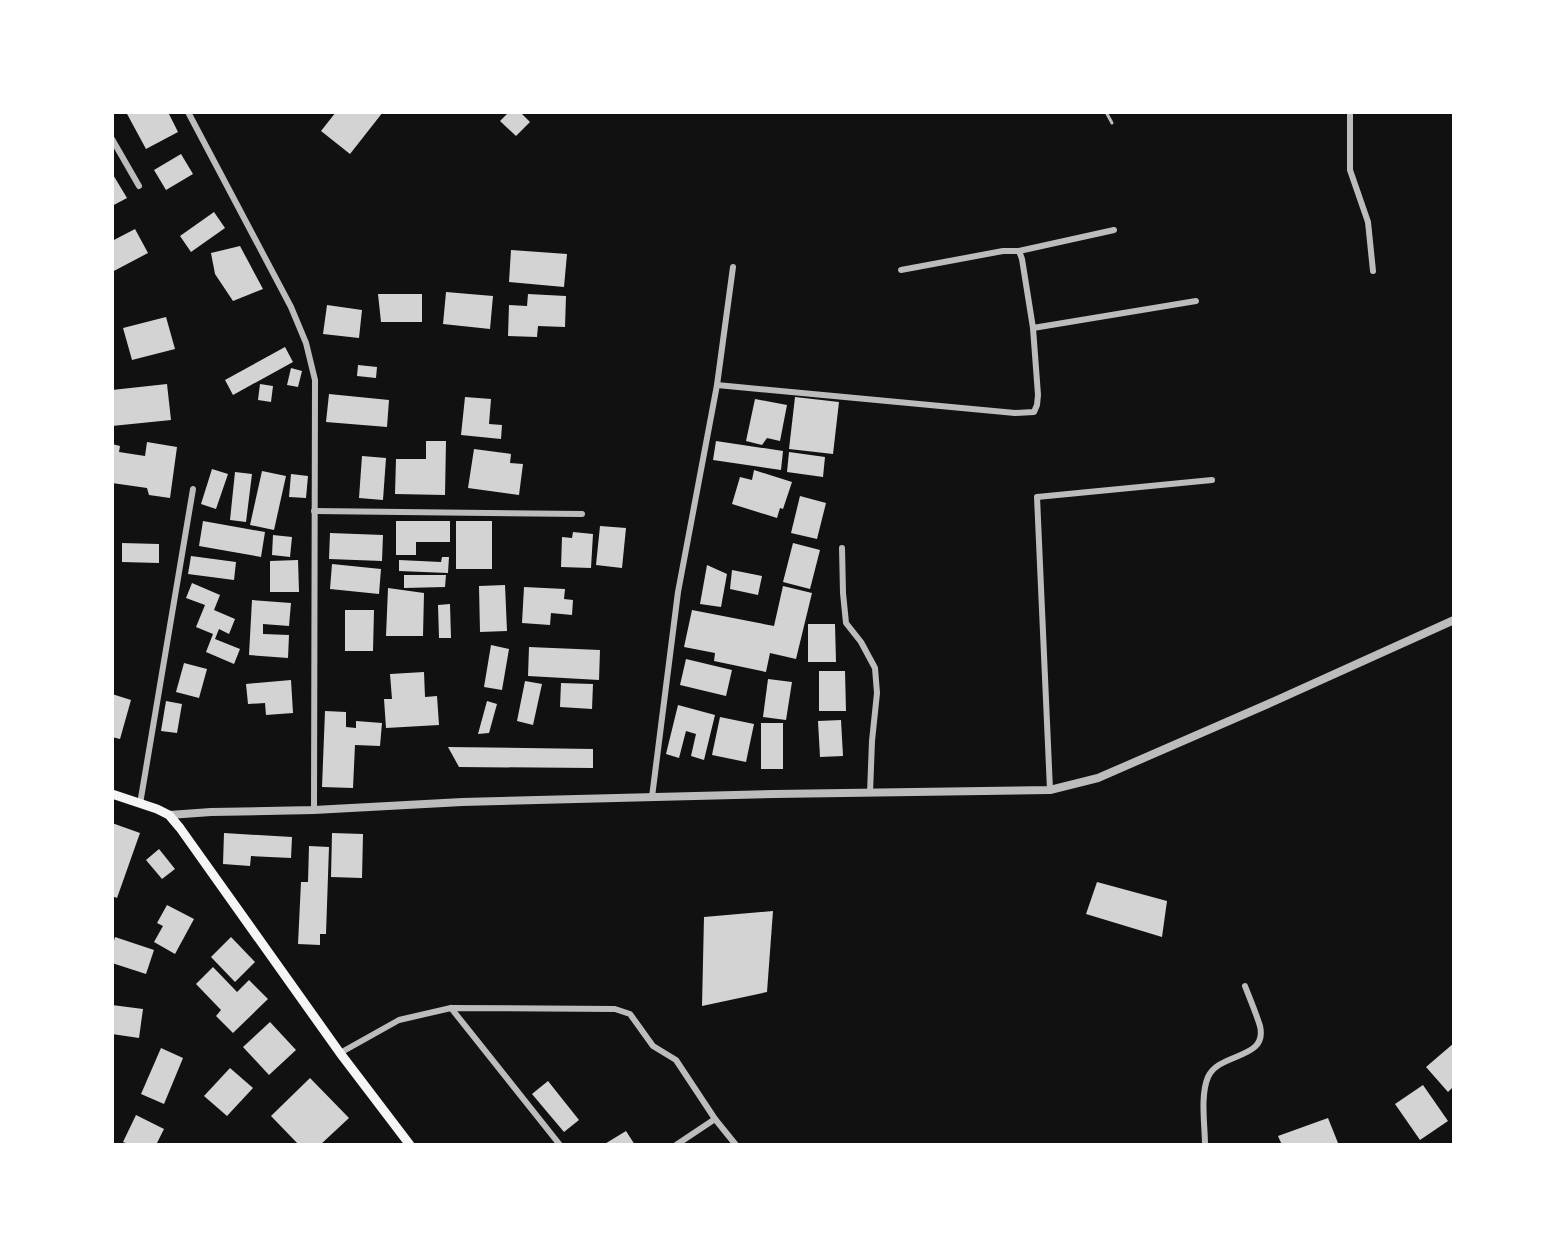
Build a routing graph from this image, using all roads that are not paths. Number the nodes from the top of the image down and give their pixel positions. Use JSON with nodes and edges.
{"nodes":[{"id":1,"x":188,"y":112,"type":"edge"},
{"id":2,"x":1106,"y":112,"type":"edge"},
{"id":3,"x":1350,"y":112,"type":"edge"},
{"id":4,"x":1112,"y":123,"type":"dead end"},
{"id":5,"x":112,"y":139,"type":"edge"},
{"id":6,"x":139,"y":186,"type":"dead end"},
{"id":7,"x":1114,"y":230,"type":"dead end"},
{"id":8,"x":1019,"y":251,"type":"junction"},
{"id":9,"x":733,"y":267,"type":"dead end"},
{"id":10,"x":901,"y":270,"type":"dead end"},
{"id":11,"x":1373,"y":271,"type":"dead end"},
{"id":12,"x":1196,"y":301,"type":"dead end"},
{"id":13,"x":1033,"y":328,"type":"junction"},
{"id":14,"x":717,"y":385,"type":"junction"},
{"id":15,"x":1212,"y":480,"type":"dead end"},
{"id":16,"x":193,"y":489,"type":"dead end"},
{"id":17,"x":314,"y":511,"type":"junction"},
{"id":18,"x":582,"y":514,"type":"dead end"},
{"id":19,"x":842,"y":548,"type":"dead end"},
{"id":20,"x":1454,"y":620,"type":"edge"},
{"id":21,"x":1050,"y":790,"type":"junction"},
{"id":22,"x":870,"y":793,"type":"junction"},
{"id":23,"x":112,"y":794,"type":"edge"},
{"id":24,"x":652,"y":797,"type":"junction"},
{"id":25,"x":140,"y":804,"type":"junction"},
{"id":26,"x":314,"y":810,"type":"junction"},
{"id":27,"x":169,"y":815,"type":"junction"},
{"id":28,"x":1245,"y":986,"type":"dead end"},
{"id":29,"x":451,"y":1008,"type":"junction"},
{"id":30,"x":340,"y":1053,"type":"junction"},
{"id":31,"x":715,"y":1119,"type":"junction"},
{"id":32,"x":410,"y":1145,"type":"edge"},
{"id":33,"x":560,"y":1145,"type":"edge"},
{"id":34,"x":676,"y":1145,"type":"edge"},
{"id":35,"x":736,"y":1145,"type":"edge"},
{"id":36,"x":1205,"y":1145,"type":"edge"}],
"edges":[{"from":1,"to":17,"type":"street"},
{"from":2,"to":4,"type":"lane"},
{"from":3,"to":11,"type":"street"},
{"from":5,"to":6,"type":"street"},
{"from":7,"to":8,"type":"street"},
{"from":8,"to":10,"type":"street"},
{"from":8,"to":13,"type":"street"},
{"from":9,"to":14,"type":"street"},
{"from":12,"to":13,"type":"street"},
{"from":13,"to":14,"type":"street"},
{"from":14,"to":24,"type":"street"},
{"from":15,"to":21,"type":"street"},
{"from":16,"to":25,"type":"street"},
{"from":17,"to":18,"type":"street"},
{"from":17,"to":26,"type":"street"},
{"from":19,"to":22,"type":"street"},
{"from":20,"to":21,"type":"street"},
{"from":21,"to":22,"type":"street"},
{"from":22,"to":24,"type":"street"},
{"from":23,"to":25,"type":"main road"},
{"from":24,"to":26,"type":"street"},
{"from":25,"to":27,"type":"main road"},
{"from":26,"to":27,"type":"street"},
{"from":27,"to":30,"type":"main road"},
{"from":28,"to":36,"type":"street"},
{"from":29,"to":30,"type":"street"},
{"from":29,"to":31,"type":"street"},
{"from":29,"to":33,"type":"street"},
{"from":30,"to":32,"type":"main road"},
{"from":31,"to":34,"type":"street"},
{"from":31,"to":35,"type":"street"}]}
